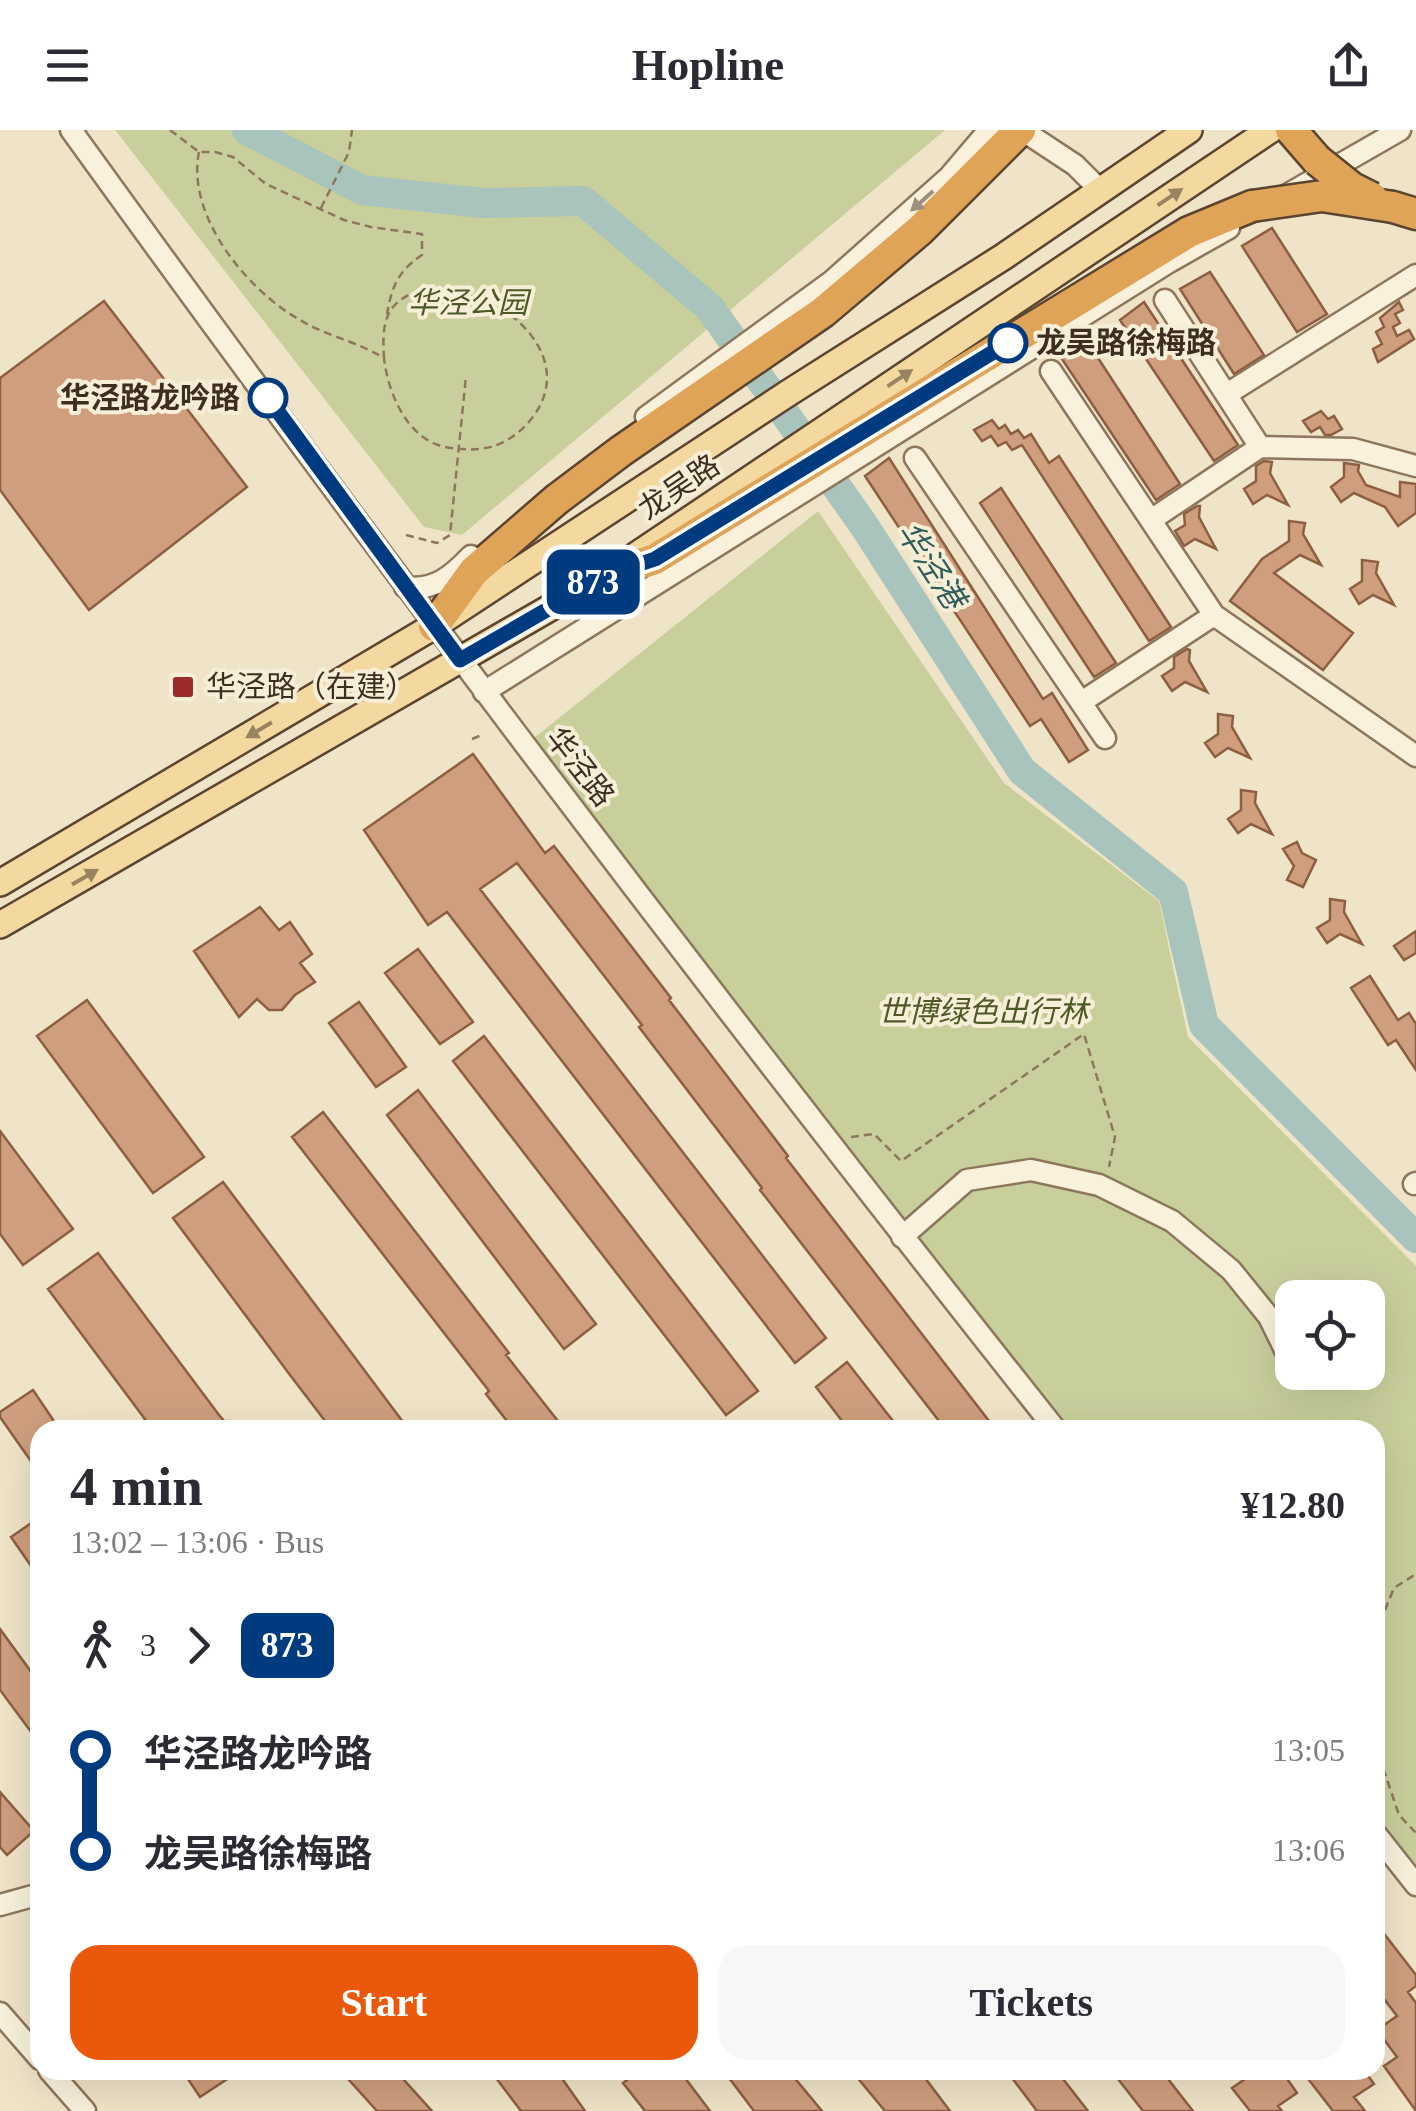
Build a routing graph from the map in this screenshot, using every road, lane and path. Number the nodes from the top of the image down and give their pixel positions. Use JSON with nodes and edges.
{"nodes":[{"id":1,"x":71,"y":130,"type":"edge"},
{"id":2,"x":170,"y":130,"type":"edge"},
{"id":3,"x":352,"y":130,"type":"edge"},
{"id":4,"x":989,"y":130,"type":"edge"},
{"id":5,"x":1021,"y":130,"type":"edge"},
{"id":6,"x":1190,"y":130,"type":"edge"},
{"id":7,"x":1270,"y":130,"type":"edge"},
{"id":8,"x":1292,"y":130,"type":"edge"},
{"id":9,"x":1400,"y":130,"type":"edge"},
{"id":10,"x":200,"y":152,"type":"junction"},
{"id":11,"x":1099,"y":189,"type":"junction"},
{"id":12,"x":320,"y":210,"type":"junction"},
{"id":13,"x":1405,"y":211,"type":"edge"},
{"id":14,"x":1416,"y":276,"type":"edge"},
{"id":15,"x":1165,"y":300,"type":"dead end"},
{"id":16,"x":386,"y":320,"type":"junction"},
{"id":17,"x":384,"y":358,"type":"junction"},
{"id":18,"x":1051,"y":371,"type":"dead end"},
{"id":19,"x":466,"y":376,"type":"dead end"},
{"id":20,"x":1228,"y":394,"type":"junction"},
{"id":21,"x":1260,"y":447,"type":"junction"},
{"id":22,"x":457,"y":449,"type":"junction"},
{"id":23,"x":915,"y":458,"type":"dead end"},
{"id":24,"x":1416,"y":466,"type":"edge"},
{"id":25,"x":789,"y":476,"type":"junction"},
{"id":26,"x":1151,"y":520,"type":"junction"},
{"id":27,"x":406,"y":534,"type":"dead end"},
{"id":28,"x":607,"y":575,"type":"joint"},
{"id":29,"x":405,"y":587,"type":"junction"},
{"id":30,"x":1214,"y":614,"type":"junction"},
{"id":31,"x":434,"y":626,"type":"junction"},
{"id":32,"x":460,"y":660,"type":"junction"},
{"id":33,"x":484,"y":692,"type":"junction"},
{"id":34,"x":1083,"y":701,"type":"junction"},
{"id":35,"x":482,"y":734,"type":"dead end"},
{"id":36,"x":472,"y":738,"type":"dead end"},
{"id":37,"x":1105,"y":738,"type":"dead end"},
{"id":38,"x":1416,"y":756,"type":"edge"},
{"id":39,"x":0,"y":883,"type":"edge"},
{"id":40,"x":0,"y":925,"type":"edge"},
{"id":41,"x":828,"y":1140,"type":"junction"},
{"id":42,"x":1105,"y":1188,"type":"junction"},
{"id":43,"x":902,"y":1236,"type":"junction"},
{"id":44,"x":1275,"y":1328,"type":"edge"},
{"id":45,"x":1048,"y":1420,"type":"edge"},
{"id":46,"x":1416,"y":1574,"type":"edge"},
{"id":47,"x":1385,"y":1610,"type":"edge"},
{"id":48,"x":1385,"y":1773,"type":"edge"},
{"id":49,"x":1416,"y":1833,"type":"edge"},
{"id":50,"x":1385,"y":1845,"type":"edge"},
{"id":51,"x":1416,"y":1884,"type":"edge"},
{"id":52,"x":30,"y":1897,"type":"edge"},
{"id":53,"x":0,"y":1905,"type":"edge"},
{"id":54,"x":0,"y":2013,"type":"edge"},
{"id":55,"x":30,"y":2048,"type":"edge"},
{"id":56,"x":58,"y":2080,"type":"edge"},
{"id":57,"x":84,"y":2111,"type":"edge"}],
"edges":[{"from":1,"to":29,"type":"street","name":"华泾路"},
{"from":2,"to":10,"type":"path"},
{"from":3,"to":12,"type":"path"},
{"from":4,"to":29,"type":"street","one_way":true},
{"from":5,"to":11,"type":"street"},
{"from":5,"to":31,"type":"highway"},
{"from":6,"to":11,"type":"main road","name":"龙吴路"},
{"from":25,"to":7,"type":"main road","one_way":true},
{"from":8,"to":13,"type":"highway","bridge":true},
{"from":9,"to":25,"type":"street"},
{"from":10,"to":12,"type":"path"},
{"from":10,"to":17,"type":"path"},
{"from":11,"to":31,"type":"main road","name":"龙吴路"},
{"from":12,"to":16,"type":"path"},
{"from":13,"to":25,"type":"highway","bridge":true},
{"from":14,"to":20,"type":"street"},
{"from":15,"to":20,"type":"street"},
{"from":16,"to":17,"type":"path"},
{"from":16,"to":22,"type":"path"},
{"from":17,"to":22,"type":"path"},
{"from":18,"to":26,"type":"street"},
{"from":19,"to":22,"type":"path"},
{"from":20,"to":21,"type":"street"},
{"from":21,"to":24,"type":"street"},
{"from":21,"to":26,"type":"street"},
{"from":22,"to":27,"type":"path"},
{"from":23,"to":34,"type":"street"},
{"from":25,"to":28,"type":"highway"},
{"from":25,"to":33,"type":"street"},
{"from":26,"to":30,"type":"street"},
{"from":28,"to":32,"type":"main road"},
{"from":29,"to":31,"type":"street","name":"华泾路"},
{"from":30,"to":34,"type":"street"},
{"from":30,"to":38,"type":"street"},
{"from":31,"to":32,"type":"street","name":"华泾路"},
{"from":31,"to":39,"type":"main road","name":"龙吴路","one_way":true},
{"from":32,"to":33,"type":"street","name":"华泾路"},
{"from":40,"to":32,"type":"main road","one_way":true},
{"from":33,"to":41,"type":"street","name":"华泾路"},
{"from":34,"to":37,"type":"street"},
{"from":35,"to":36,"type":"path"},
{"from":41,"to":42,"type":"path"},
{"from":41,"to":43,"type":"street","name":"华泾路"},
{"from":42,"to":43,"type":"street"},
{"from":42,"to":44,"type":"street"},
{"from":43,"to":45,"type":"street","name":"华泾路"},
{"from":46,"to":47,"type":"path"},
{"from":48,"to":49,"type":"path"},
{"from":50,"to":51,"type":"street"},
{"from":52,"to":53,"type":"street"},
{"from":54,"to":55,"type":"street"},
{"from":56,"to":57,"type":"street"}]}
